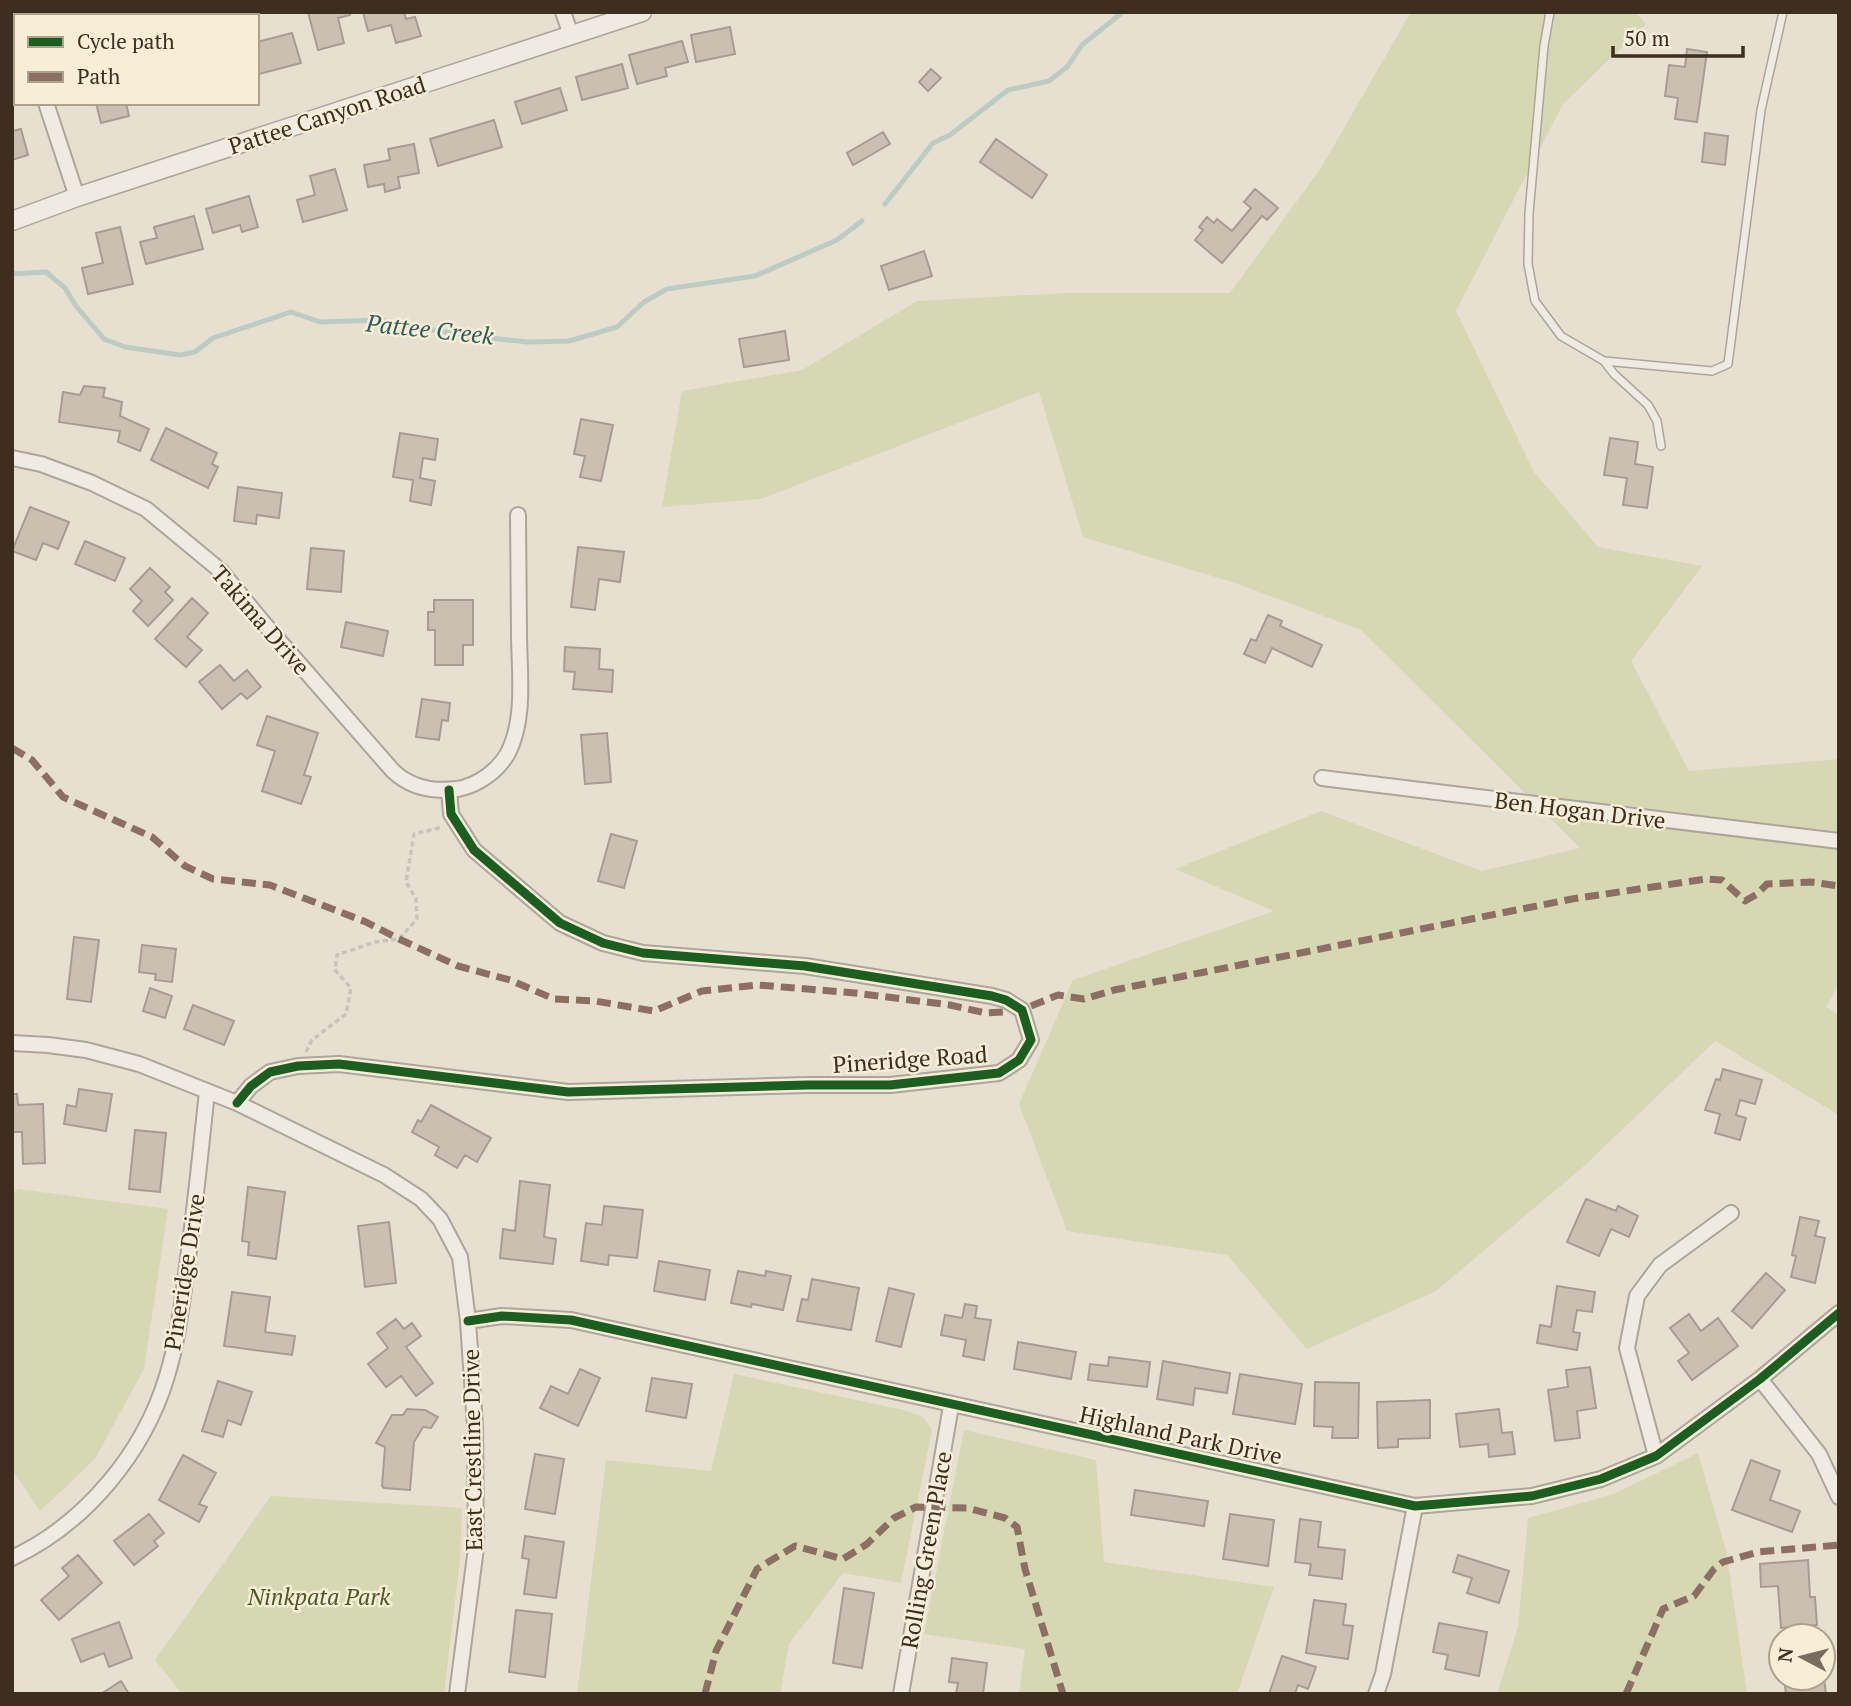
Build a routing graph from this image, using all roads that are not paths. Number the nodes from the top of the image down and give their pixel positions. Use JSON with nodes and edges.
{"nodes":[{"id":1,"x":563,"y":12,"type":"edge"},
{"id":2,"x":642,"y":12,"type":"edge"},
{"id":3,"x":1550,"y":12,"type":"edge"},
{"id":4,"x":1783,"y":12,"type":"edge"},
{"id":5,"x":571,"y":35,"type":"junction"},
{"id":6,"x":47,"y":105,"type":"edge"},
{"id":7,"x":77,"y":197,"type":"junction"},
{"id":8,"x":12,"y":221,"type":"edge"},
{"id":9,"x":1604,"y":361,"type":"junction"},
{"id":10,"x":1661,"y":446,"type":"dead end"},
{"id":11,"x":12,"y":458,"type":"edge"},
{"id":12,"x":518,"y":515,"type":"dead end"},
{"id":13,"x":1322,"y":778,"type":"dead end"},
{"id":14,"x":449,"y":790,"type":"junction"},
{"id":15,"x":1839,"y":841,"type":"edge"},
{"id":16,"x":12,"y":1043,"type":"edge"},
{"id":17,"x":207,"y":1091,"type":"junction"},
{"id":18,"x":237,"y":1103,"type":"junction"},
{"id":19,"x":1731,"y":1213,"type":"dead end"},
{"id":20,"x":1839,"y":1313,"type":"edge"},
{"id":21,"x":468,"y":1321,"type":"junction"},
{"id":22,"x":1760,"y":1379,"type":"junction"},
{"id":23,"x":951,"y":1406,"type":"junction"},
{"id":24,"x":1656,"y":1455,"type":"junction"},
{"id":25,"x":1839,"y":1497,"type":"edge"},
{"id":26,"x":1415,"y":1506,"type":"junction"},
{"id":27,"x":12,"y":1558,"type":"edge"},
{"id":28,"x":457,"y":1694,"type":"edge"},
{"id":29,"x":901,"y":1694,"type":"edge"},
{"id":30,"x":1376,"y":1694,"type":"edge"}],
"edges":[{"from":1,"to":5,"type":"street"},
{"from":2,"to":5,"type":"street","name":"Pattee Canyon Road"},
{"from":3,"to":9,"type":"lane"},
{"from":4,"to":9,"type":"lane"},
{"from":5,"to":7,"type":"street","name":"Pattee Canyon Road"},
{"from":6,"to":7,"type":"street"},
{"from":7,"to":8,"type":"street","name":"Pattee Canyon Road"},
{"from":9,"to":10,"type":"lane"},
{"from":11,"to":14,"type":"street","name":"Takima Drive"},
{"from":12,"to":14,"type":"street","name":"Takima Drive"},
{"from":13,"to":15,"type":"street","name":"Ben Hogan Drive"},
{"from":14,"to":18,"type":"street","name":"Pineridge Road"},
{"from":16,"to":17,"type":"street","name":"East Crestline Drive"},
{"from":17,"to":18,"type":"street","name":"East Crestline Drive"},
{"from":17,"to":27,"type":"street","name":"Pineridge Drive"},
{"from":18,"to":21,"type":"street","name":"East Crestline Drive"},
{"from":19,"to":24,"type":"street"},
{"from":20,"to":22,"type":"street","name":"Highland Park Drive"},
{"from":21,"to":23,"type":"street","name":"Highland Park Drive"},
{"from":21,"to":28,"type":"street","name":"East Crestline Drive"},
{"from":22,"to":24,"type":"street","name":"Highland Park Drive"},
{"from":22,"to":25,"type":"street"},
{"from":23,"to":26,"type":"street","name":"Highland Park Drive"},
{"from":23,"to":29,"type":"street","name":"Rolling Green Place"},
{"from":24,"to":26,"type":"street","name":"Highland Park Drive"},
{"from":26,"to":30,"type":"street"}]}
